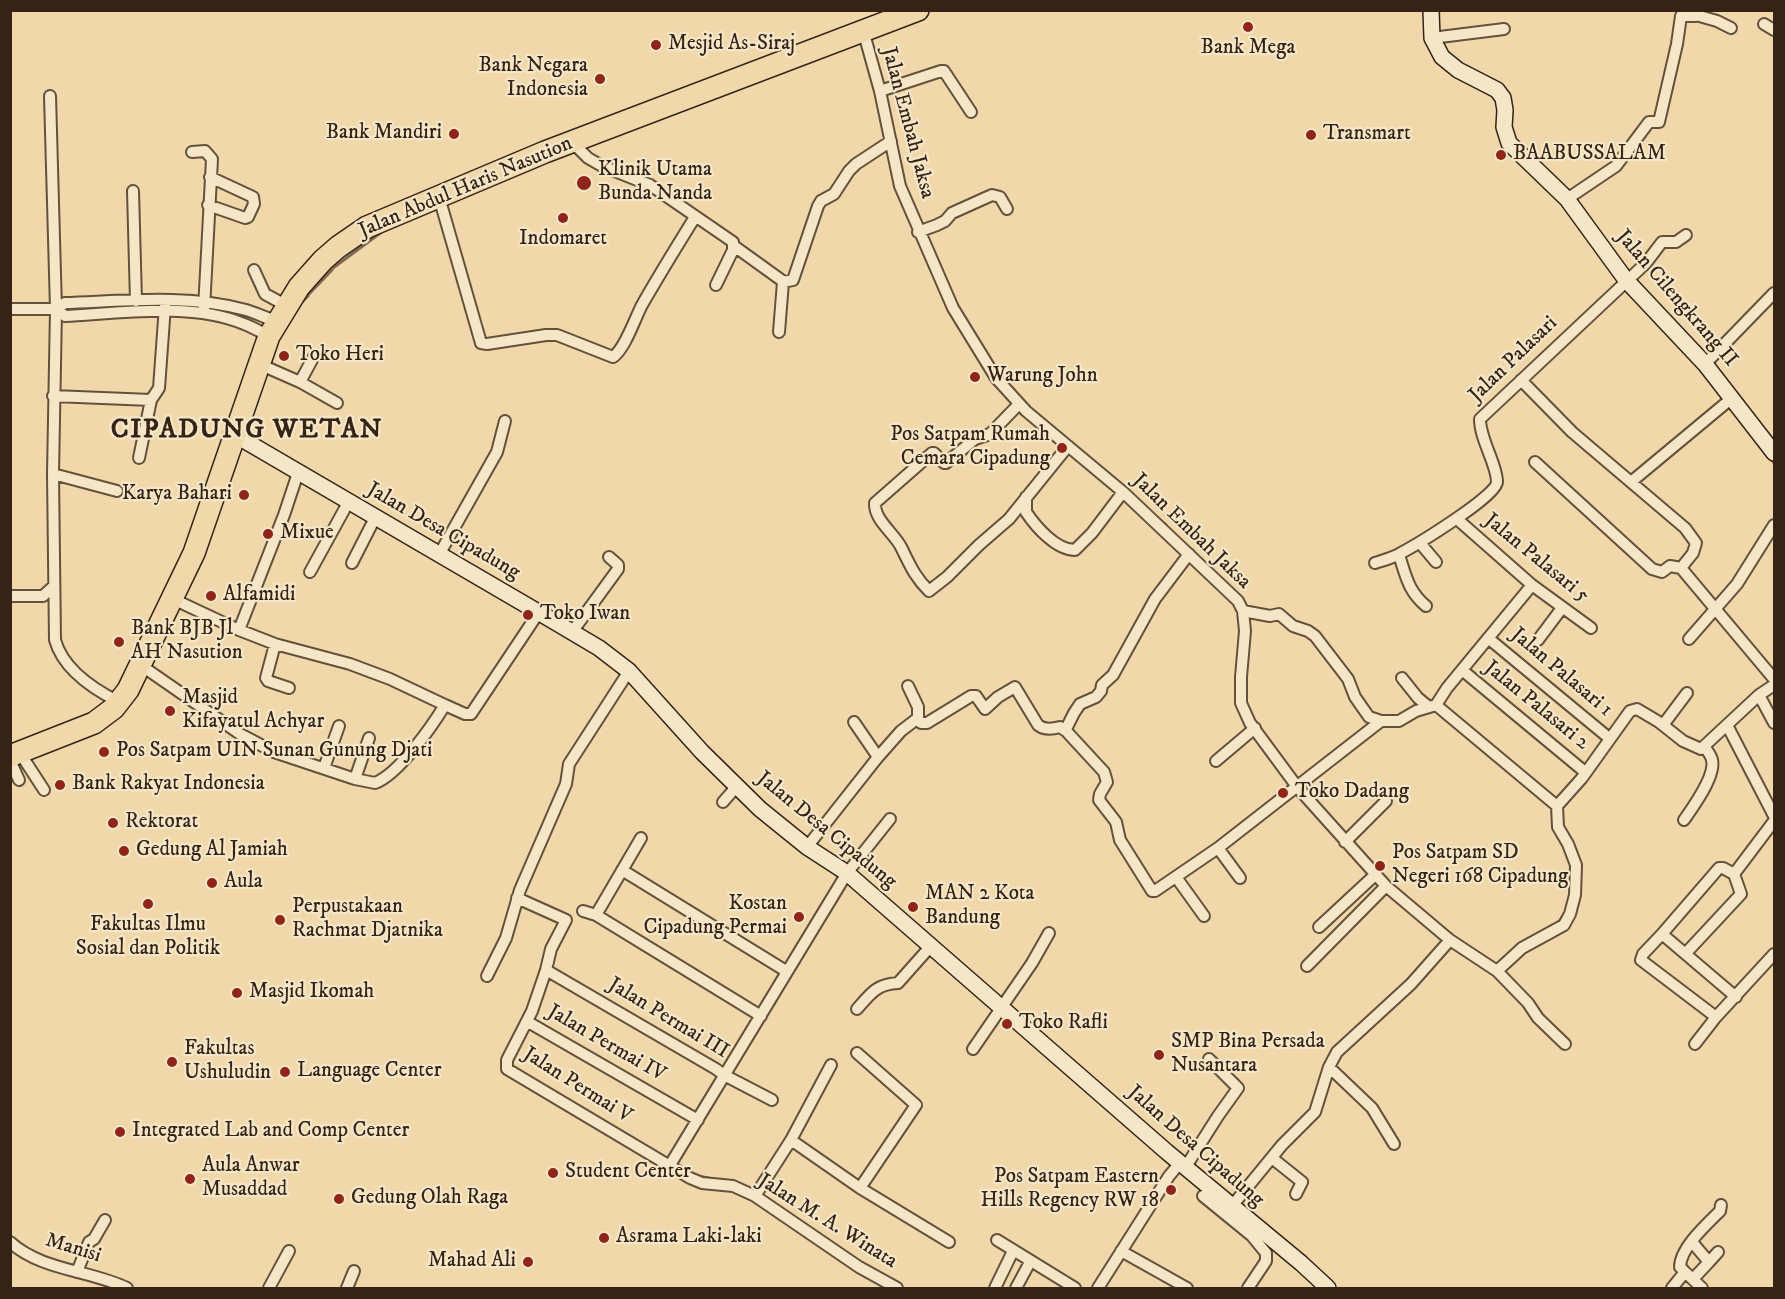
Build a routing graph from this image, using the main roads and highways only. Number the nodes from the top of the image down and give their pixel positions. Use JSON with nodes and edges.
{"nodes":[{"id":1,"x":918,"y":10,"type":"edge"},
{"id":2,"x":14,"y":756,"type":"edge"}],
"edges":[{"from":1,"to":2,"type":"highway","name":"Jalan Abdul Haris Nasution"}]}
